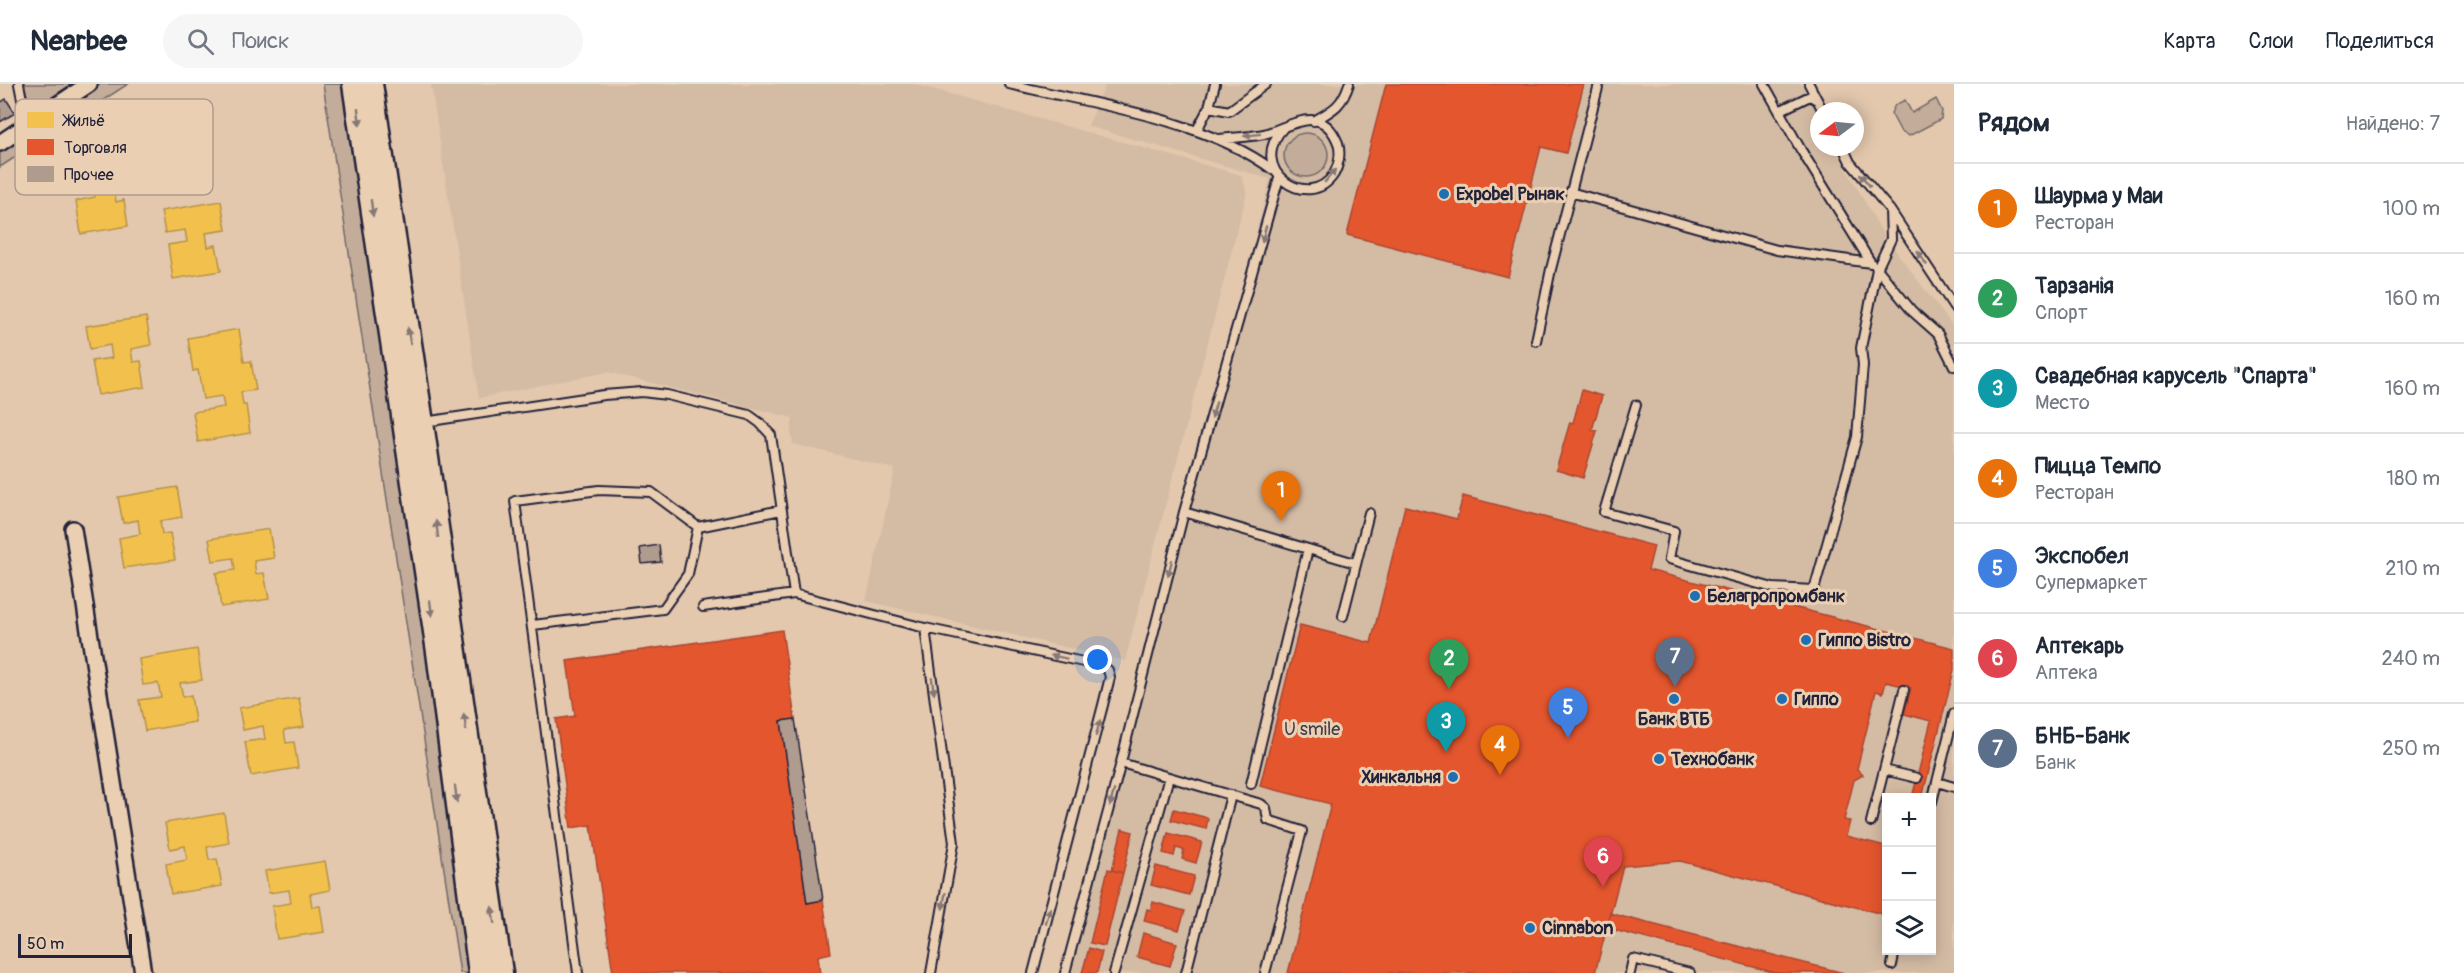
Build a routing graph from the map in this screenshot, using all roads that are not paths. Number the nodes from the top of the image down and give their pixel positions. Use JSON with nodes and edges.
{"nodes":[{"id":1,"x":19,"y":84,"type":"edge"},
{"id":2,"x":88,"y":84,"type":"edge"},
{"id":3,"x":354,"y":84,"type":"edge"},
{"id":4,"x":371,"y":84,"type":"edge"},
{"id":5,"x":1009,"y":84,"type":"edge"},
{"id":6,"x":1215,"y":84,"type":"edge"},
{"id":7,"x":1266,"y":84,"type":"edge"},
{"id":8,"x":1349,"y":84,"type":"edge"},
{"id":9,"x":1599,"y":84,"type":"edge"},
{"id":10,"x":1764,"y":84,"type":"edge"},
{"id":11,"x":1809,"y":84,"type":"edge"},
{"id":12,"x":22,"y":99,"type":"edge"},
{"id":13,"x":66,"y":99,"type":"edge"},
{"id":14,"x":1817,"y":100,"type":"joint"},
{"id":15,"x":1209,"y":107,"type":"junction"},
{"id":16,"x":1779,"y":111,"type":"junction"},
{"id":17,"x":1314,"y":120,"type":"junction"},
{"id":18,"x":1284,"y":127,"type":"junction"},
{"id":19,"x":1197,"y":130,"type":"junction"},
{"id":20,"x":15,"y":133,"type":"edge"},
{"id":21,"x":1218,"y":139,"type":"junction"},
{"id":22,"x":0,"y":143,"type":"edge"},
{"id":23,"x":1847,"y":156,"type":"edge"},
{"id":24,"x":1277,"y":174,"type":"junction"},
{"id":25,"x":1570,"y":192,"type":"junction"},
{"id":26,"x":1890,"y":210,"type":"junction"},
{"id":27,"x":1874,"y":266,"type":"junction"},
{"id":28,"x":1954,"y":307,"type":"edge"},
{"id":29,"x":1536,"y":341,"type":"dead end"},
{"id":30,"x":1954,"y":366,"type":"edge"},
{"id":31,"x":1636,"y":405,"type":"dead end"},
{"id":32,"x":413,"y":424,"type":"junction"},
{"id":33,"x":781,"y":510,"type":"junction"},
{"id":34,"x":1184,"y":512,"type":"junction"},
{"id":35,"x":1369,"y":513,"type":"dead end"},
{"id":36,"x":698,"y":527,"type":"junction"},
{"id":37,"x":73,"y":529,"type":"dead end"},
{"id":38,"x":1308,"y":549,"type":"junction"},
{"id":39,"x":1355,"y":563,"type":"junction"},
{"id":40,"x":794,"y":594,"type":"junction"},
{"id":41,"x":703,"y":607,"type":"dead end"},
{"id":42,"x":1343,"y":616,"type":"dead end"},
{"id":43,"x":533,"y":625,"type":"junction"},
{"id":44,"x":925,"y":628,"type":"junction"},
{"id":45,"x":1904,"y":690,"type":"dead end"},
{"id":46,"x":1954,"y":714,"type":"edge"},
{"id":47,"x":1121,"y":763,"type":"junction"},
{"id":48,"x":1884,"y":770,"type":"junction"},
{"id":49,"x":1169,"y":777,"type":"junction"},
{"id":50,"x":1936,"y":783,"type":"junction"},
{"id":51,"x":1251,"y":784,"type":"dead end"},
{"id":52,"x":1954,"y":787,"type":"edge"},
{"id":53,"x":1934,"y":793,"type":"edge"},
{"id":54,"x":1231,"y":795,"type":"junction"},
{"id":55,"x":1871,"y":822,"type":"dead end"},
{"id":56,"x":1894,"y":955,"type":"edge"},
{"id":57,"x":1892,"y":965,"type":"dead end"},
{"id":58,"x":143,"y":973,"type":"edge"},
{"id":59,"x":480,"y":973,"type":"edge"},
{"id":60,"x":501,"y":973,"type":"edge"},
{"id":61,"x":578,"y":973,"type":"edge"},
{"id":62,"x":931,"y":973,"type":"edge"},
{"id":63,"x":1033,"y":973,"type":"edge"},
{"id":64,"x":1065,"y":973,"type":"edge"},
{"id":65,"x":1114,"y":973,"type":"edge"},
{"id":66,"x":1186,"y":973,"type":"edge"},
{"id":67,"x":1265,"y":973,"type":"edge"},
{"id":68,"x":1630,"y":973,"type":"edge"},
{"id":69,"x":1690,"y":973,"type":"edge"}],
"edges":[{"from":1,"to":12,"type":"lane"},
{"from":2,"to":13,"type":"street"},
{"from":3,"to":32,"type":"main road","one_way":true},
{"from":32,"to":4,"type":"main road","one_way":true},
{"from":5,"to":19,"type":"lane"},
{"from":6,"to":15,"type":"lane"},
{"from":7,"to":15,"type":"lane"},
{"from":8,"to":17,"type":"lane"},
{"from":9,"to":25,"type":"lane"},
{"from":10,"to":16,"type":"lane"},
{"from":11,"to":14,"type":"lane"},
{"from":14,"to":16,"type":"lane"},
{"from":15,"to":19,"type":"lane"},
{"from":16,"to":27,"type":"lane"},
{"from":17,"to":18,"type":"lane"},
{"from":24,"to":17,"type":"lane","one_way":true},
{"from":18,"to":21,"type":"lane","one_way":true},
{"from":18,"to":24,"type":"lane"},
{"from":19,"to":21,"type":"lane"},
{"from":20,"to":22,"type":"street"},
{"from":21,"to":24,"type":"lane"},
{"from":26,"to":23,"type":"lane","one_way":true},
{"from":24,"to":34,"type":"lane","one_way":true},
{"from":25,"to":27,"type":"lane"},
{"from":25,"to":29,"type":"lane"},
{"from":26,"to":27,"type":"lane"},
{"from":28,"to":26,"type":"lane","one_way":true},
{"from":27,"to":30,"type":"lane"},
{"from":27,"to":31,"type":"lane"},
{"from":32,"to":33,"type":"lane"},
{"from":32,"to":59,"type":"main road","one_way":true},
{"from":60,"to":32,"type":"main road","one_way":true},
{"from":33,"to":36,"type":"lane"},
{"from":33,"to":40,"type":"lane"},
{"from":34,"to":38,"type":"lane"},
{"from":34,"to":47,"type":"lane","one_way":true},
{"from":35,"to":39,"type":"lane"},
{"from":36,"to":43,"type":"lane"},
{"from":36,"to":43,"type":"lane"},
{"from":37,"to":58,"type":"street"},
{"from":38,"to":39,"type":"lane"},
{"from":38,"to":51,"type":"lane"},
{"from":39,"to":42,"type":"lane"},
{"from":40,"to":41,"type":"lane"},
{"from":40,"to":44,"type":"lane"},
{"from":43,"to":61,"type":"lane"},
{"from":44,"to":62,"type":"lane","one_way":true},
{"from":63,"to":44,"type":"lane","one_way":true},
{"from":45,"to":48,"type":"lane"},
{"from":46,"to":50,"type":"lane"},
{"from":47,"to":49,"type":"lane"},
{"from":47,"to":64,"type":"lane","one_way":true},
{"from":48,"to":50,"type":"lane"},
{"from":48,"to":55,"type":"lane"},
{"from":49,"to":54,"type":"lane"},
{"from":49,"to":65,"type":"lane"},
{"from":50,"to":52,"type":"lane"},
{"from":50,"to":53,"type":"lane"},
{"from":54,"to":66,"type":"lane"},
{"from":54,"to":67,"type":"lane"},
{"from":56,"to":57,"type":"lane"},
{"from":68,"to":69,"type":"lane"}]}
